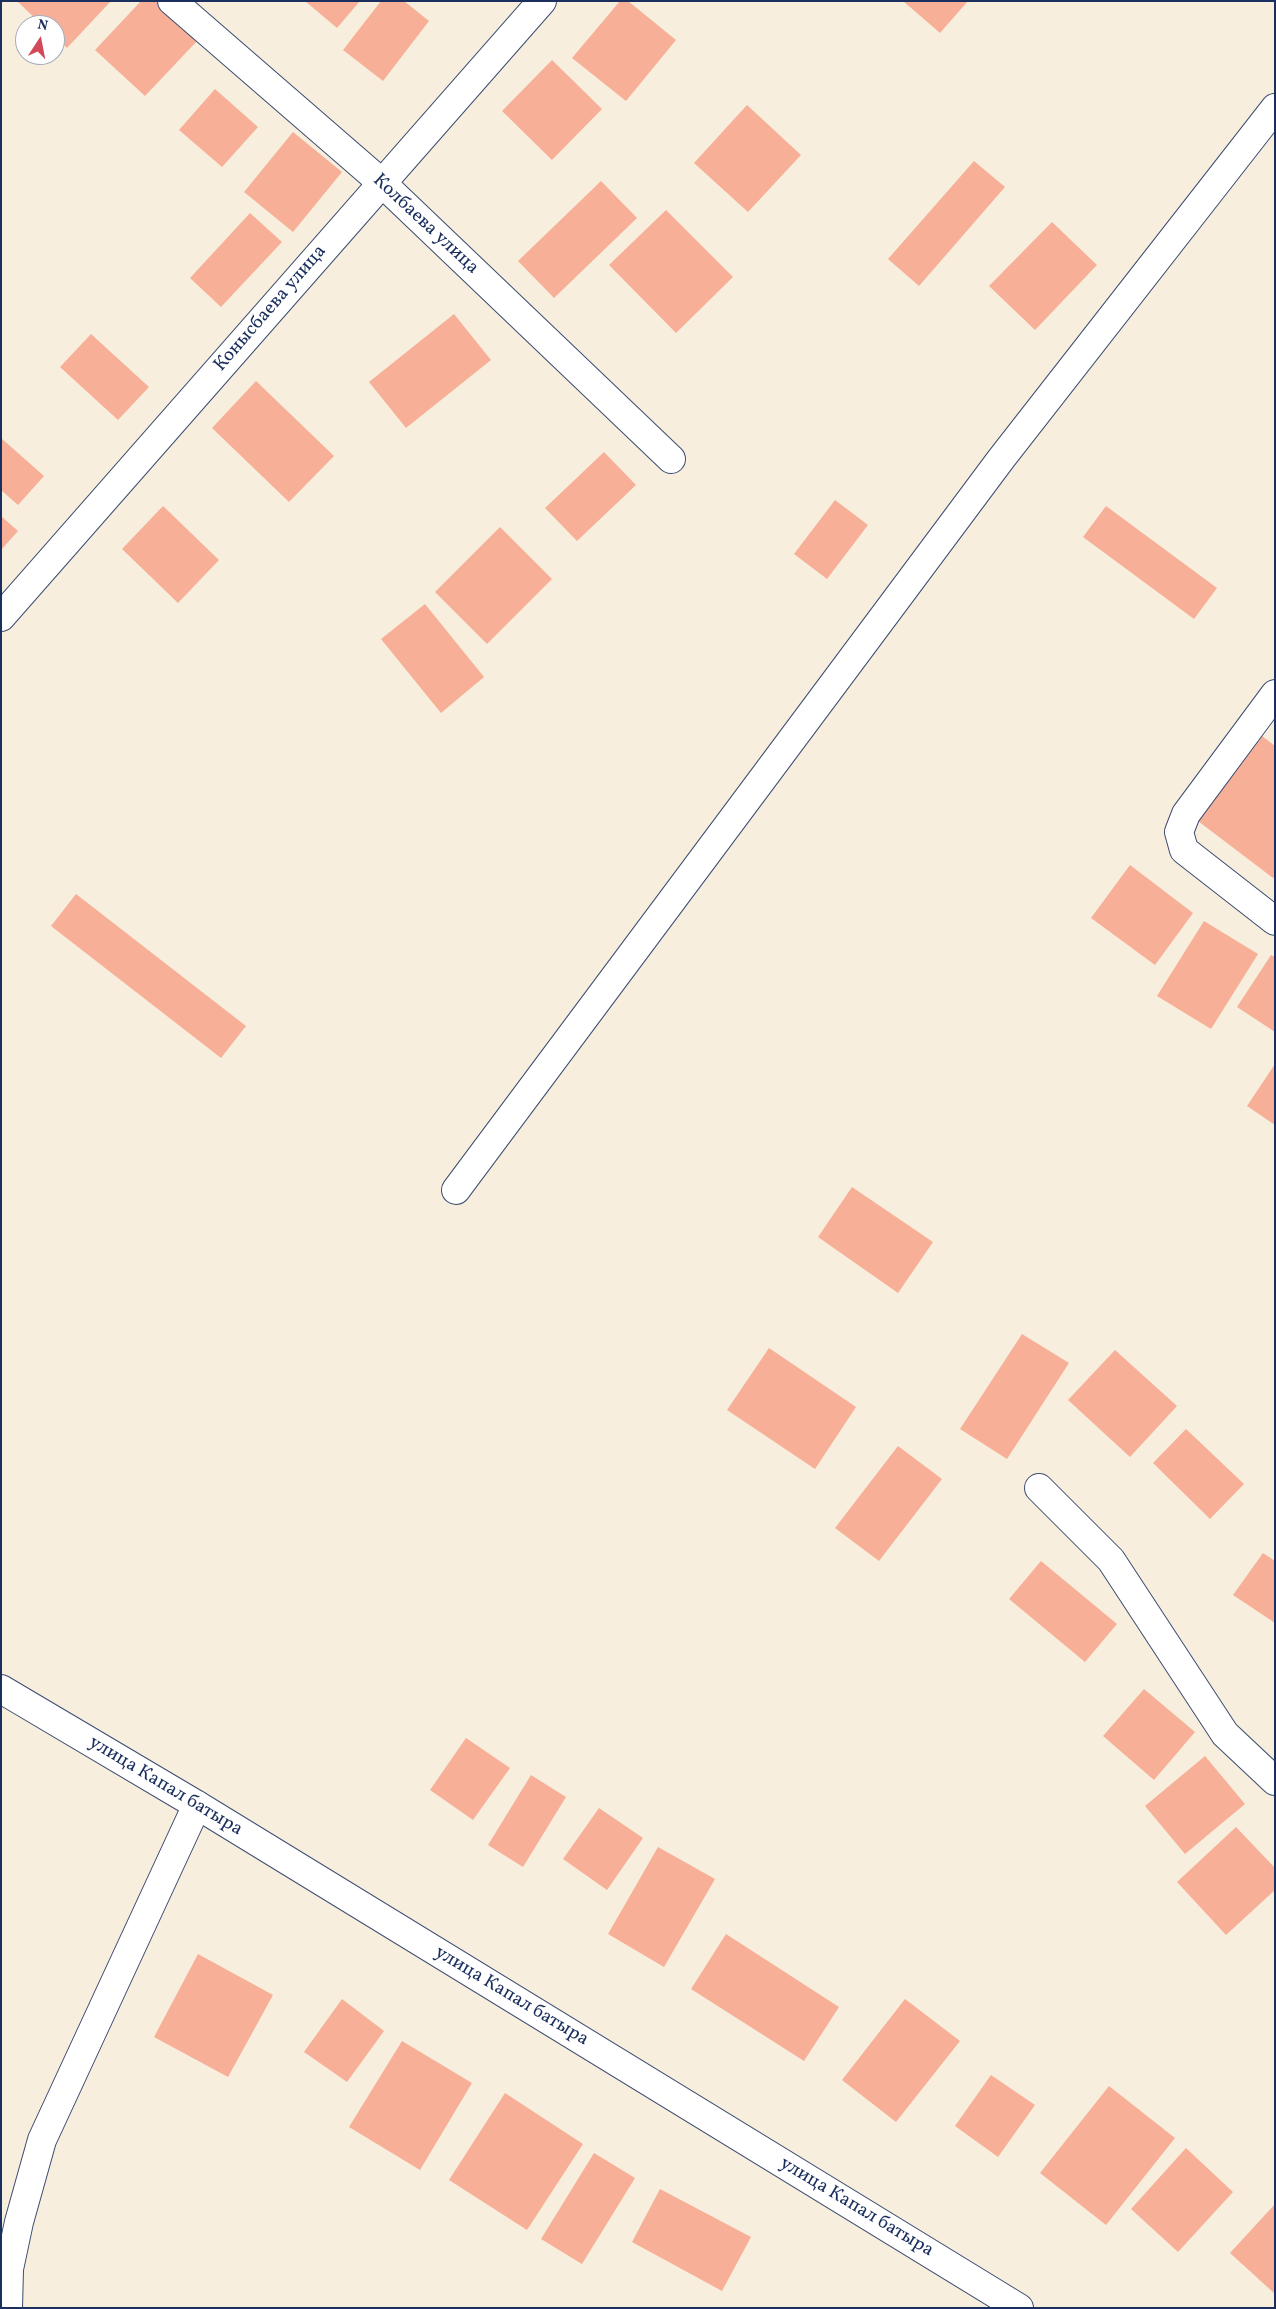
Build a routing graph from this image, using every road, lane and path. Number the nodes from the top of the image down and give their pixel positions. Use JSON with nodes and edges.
{"nodes":[{"id":1,"x":172,"y":1,"type":"edge"},
{"id":2,"x":542,"y":1,"type":"edge"},
{"id":3,"x":1275,"y":108,"type":"edge"},
{"id":4,"x":382,"y":183,"type":"junction"},
{"id":5,"x":671,"y":459,"type":"dead end"},
{"id":6,"x":1,"y":617,"type":"edge"},
{"id":7,"x":1275,"y":694,"type":"edge"},
{"id":8,"x":1275,"y":921,"type":"edge"},
{"id":9,"x":456,"y":1190,"type":"dead end"},
{"id":10,"x":1039,"y":1488,"type":"dead end"},
{"id":11,"x":1,"y":1689,"type":"edge"},
{"id":12,"x":1275,"y":1781,"type":"edge"},
{"id":13,"x":197,"y":1805,"type":"junction"},
{"id":14,"x":8,"y":2308,"type":"edge"},
{"id":15,"x":1019,"y":2308,"type":"edge"}],
"edges":[{"from":1,"to":4,"type":"street","name":"Колбаева улица"},
{"from":2,"to":4,"type":"street","name":"Конысбаева улица"},
{"from":3,"to":9,"type":"street"},
{"from":4,"to":5,"type":"street","name":"Колбаева улица"},
{"from":4,"to":6,"type":"street","name":"Конысбаева улица"},
{"from":7,"to":8,"type":"street"},
{"from":10,"to":12,"type":"street"},
{"from":11,"to":13,"type":"street","name":"улица Капал батыра"},
{"from":13,"to":14,"type":"street"},
{"from":13,"to":15,"type":"street","name":"улица Капал батыра"}]}
